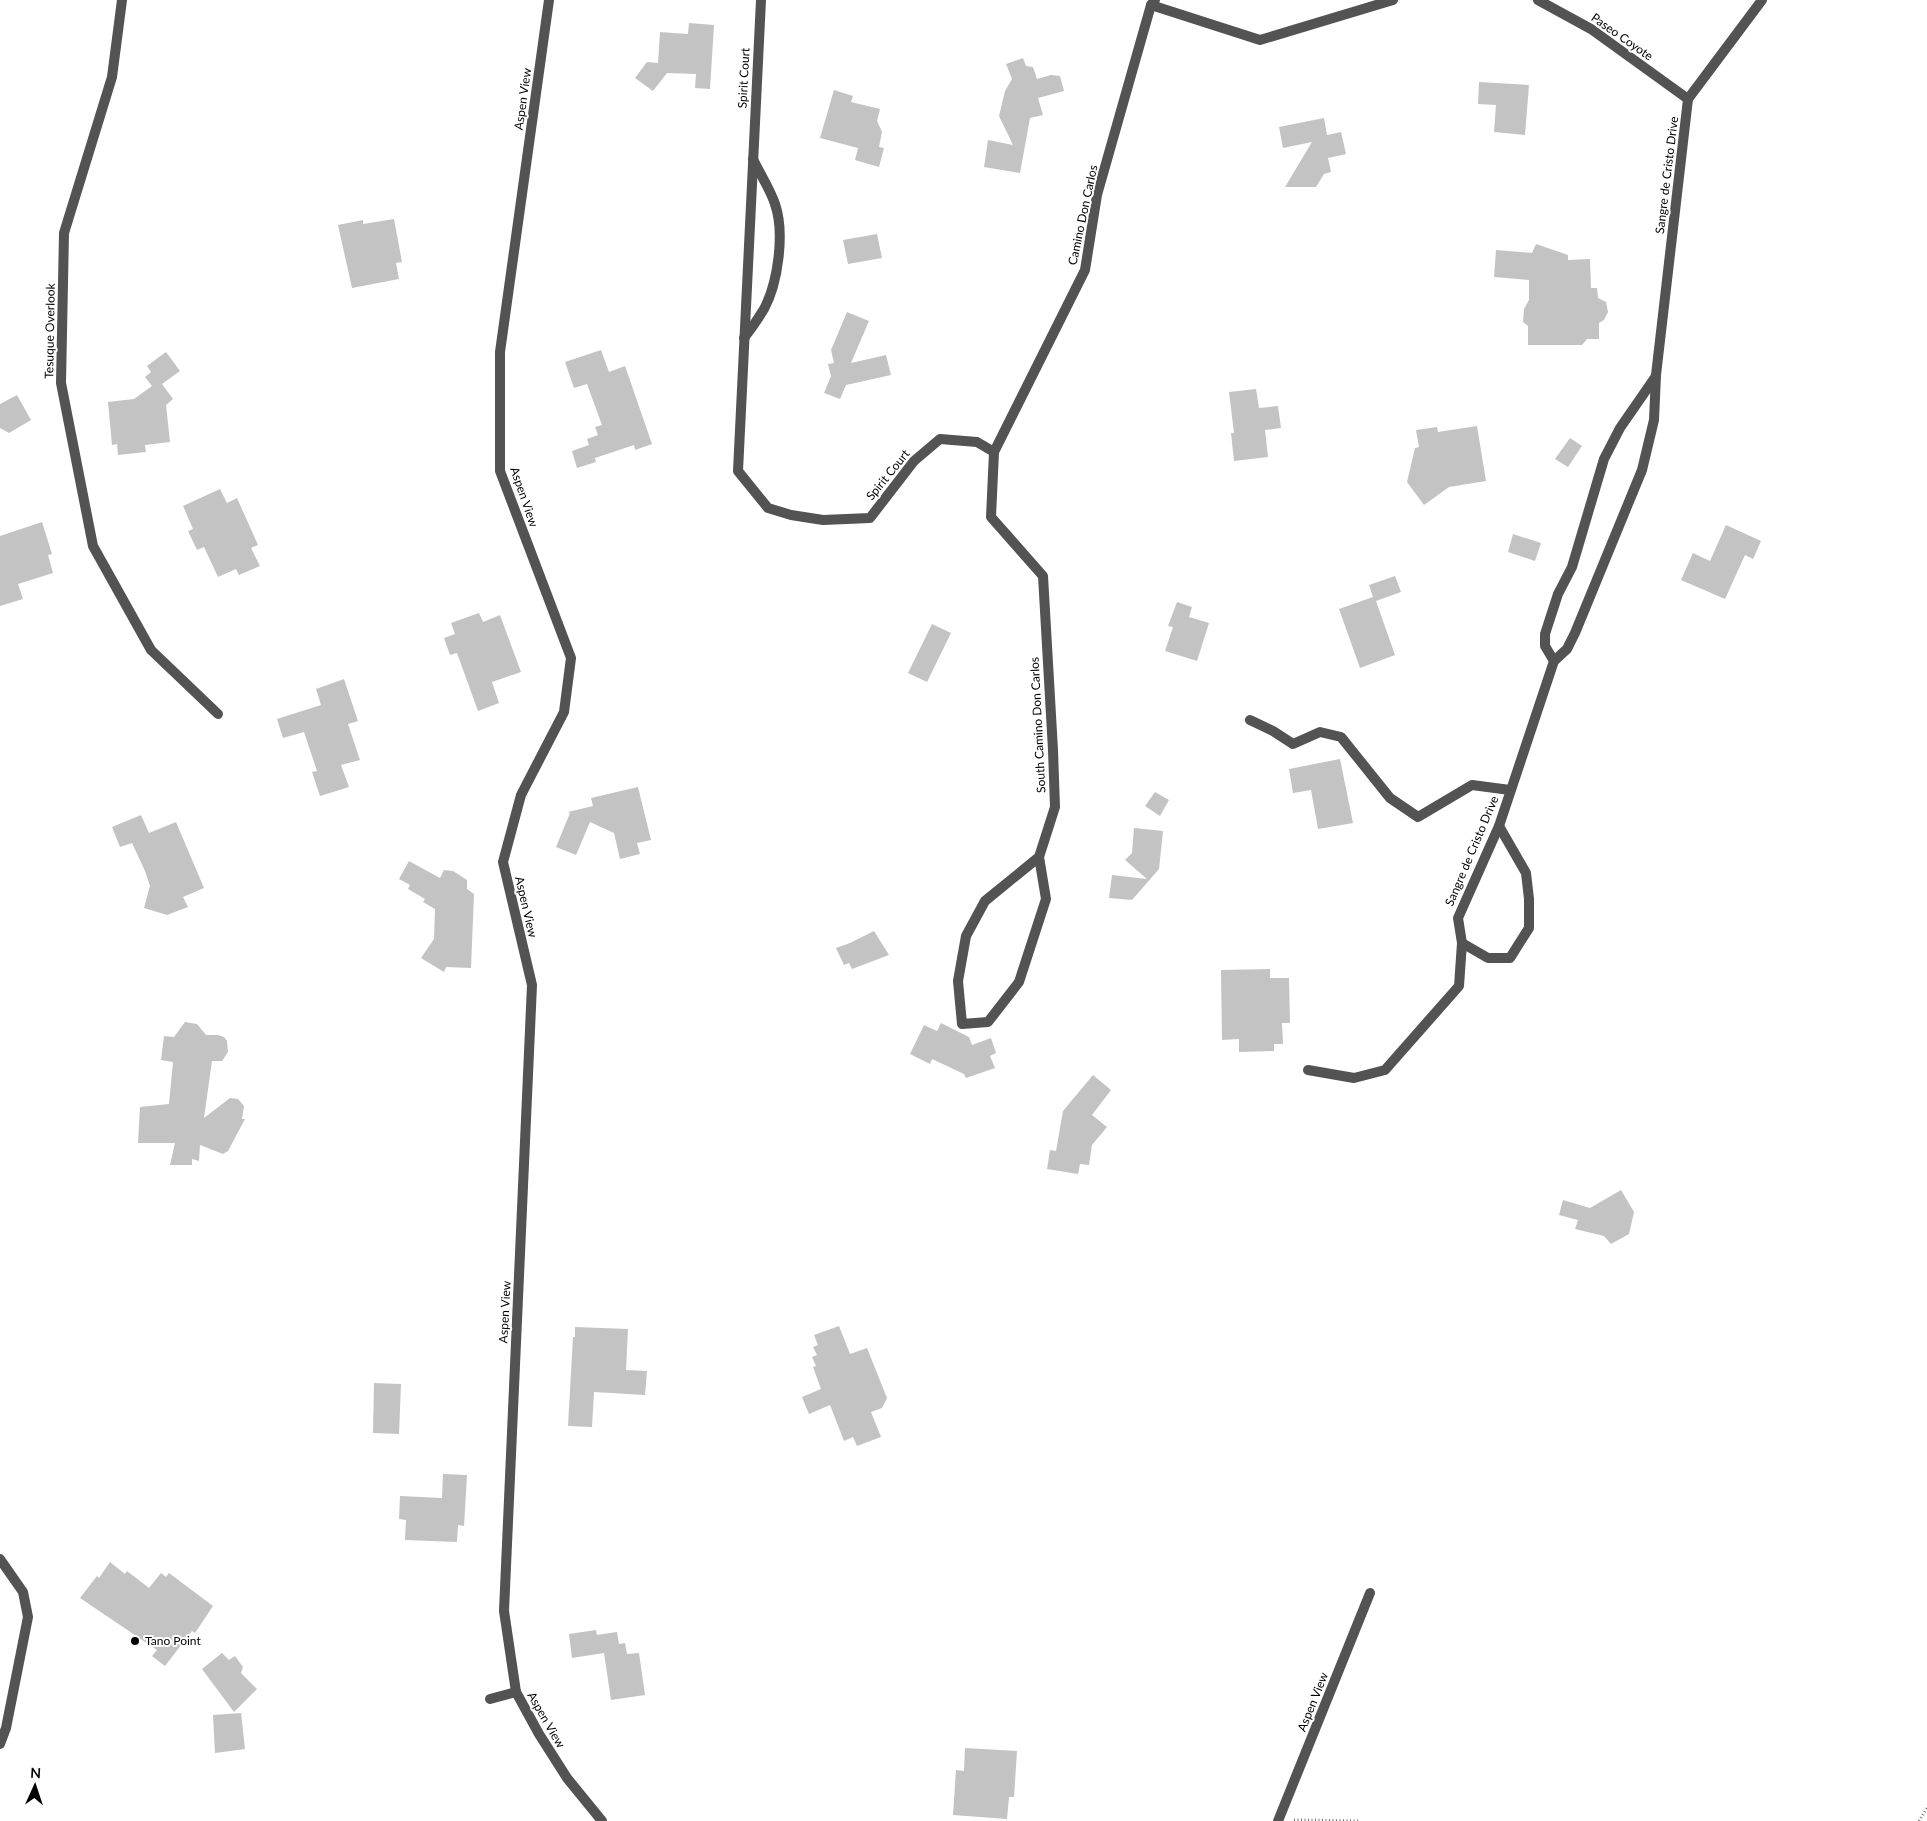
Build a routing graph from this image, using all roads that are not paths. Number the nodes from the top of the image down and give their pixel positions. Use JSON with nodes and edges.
{"nodes":[{"id":1,"x":122,"y":0,"type":"edge"},
{"id":2,"x":549,"y":0,"type":"edge"},
{"id":3,"x":761,"y":0,"type":"edge"},
{"id":4,"x":1393,"y":0,"type":"edge"},
{"id":5,"x":1538,"y":0,"type":"edge"},
{"id":6,"x":1762,"y":0,"type":"edge"},
{"id":7,"x":1153,"y":3,"type":"edge"},
{"id":8,"x":1688,"y":99,"type":"junction"},
{"id":9,"x":752,"y":158,"type":"junction"},
{"id":10,"x":744,"y":338,"type":"junction"},
{"id":11,"x":1656,"y":375,"type":"junction"},
{"id":12,"x":994,"y":452,"type":"junction"},
{"id":13,"x":1554,"y":661,"type":"junction"},
{"id":14,"x":218,"y":714,"type":"dead end"},
{"id":15,"x":1250,"y":720,"type":"dead end"},
{"id":16,"x":1510,"y":790,"type":"junction"},
{"id":17,"x":1499,"y":826,"type":"junction"},
{"id":18,"x":1039,"y":857,"type":"junction"},
{"id":19,"x":1462,"y":943,"type":"junction"},
{"id":20,"x":1308,"y":1070,"type":"dead end"},
{"id":21,"x":0,"y":1558,"type":"edge"},
{"id":22,"x":1370,"y":1593,"type":"dead end"},
{"id":23,"x":516,"y":1692,"type":"junction"},
{"id":24,"x":490,"y":1700,"type":"dead end"},
{"id":25,"x":0,"y":1744,"type":"edge"},
{"id":26,"x":1279,"y":1820,"type":"edge"},
{"id":27,"x":602,"y":1821,"type":"edge"}],
"edges":[{"from":1,"to":14,"type":"street","name":"Tesuque Overlook"},
{"from":2,"to":23,"type":"street","name":"Aspen View"},
{"from":3,"to":9,"type":"street","name":"Spirit Court"},
{"from":4,"to":7,"type":"street"},
{"from":5,"to":8,"type":"street","name":"Paseo Coyote"},
{"from":6,"to":8,"type":"street"},
{"from":7,"to":12,"type":"street","name":"Camino Don Carlos"},
{"from":8,"to":11,"type":"street","name":"Sangre de Cristo Drive"},
{"from":9,"to":10,"type":"street","name":"Spirit Court"},
{"from":9,"to":10,"type":"street","name":"Spirit Court"},
{"from":10,"to":12,"type":"street","name":"Spirit Court"},
{"from":11,"to":13,"type":"street","name":"Sangre de Cristo Drive"},
{"from":11,"to":13,"type":"street","name":"Sangre de Cristo Drive"},
{"from":12,"to":18,"type":"street","name":"South Camino Don Carlos"},
{"from":13,"to":16,"type":"street","name":"Sangre de Cristo Drive"},
{"from":15,"to":16,"type":"street"},
{"from":16,"to":17,"type":"street","name":"Sangre de Cristo Drive"},
{"from":17,"to":19,"type":"street","name":"Sangre de Cristo Drive"},
{"from":17,"to":19,"type":"street"},
{"from":18,"to":18,"type":"street","name":"South Camino Don Carlos"},
{"from":19,"to":20,"type":"street","name":"Sangre de Cristo Drive"},
{"from":21,"to":25,"type":"street"},
{"from":22,"to":26,"type":"street","name":"Aspen View"},
{"from":23,"to":24,"type":"street"},
{"from":23,"to":27,"type":"street","name":"Aspen View"}]}
